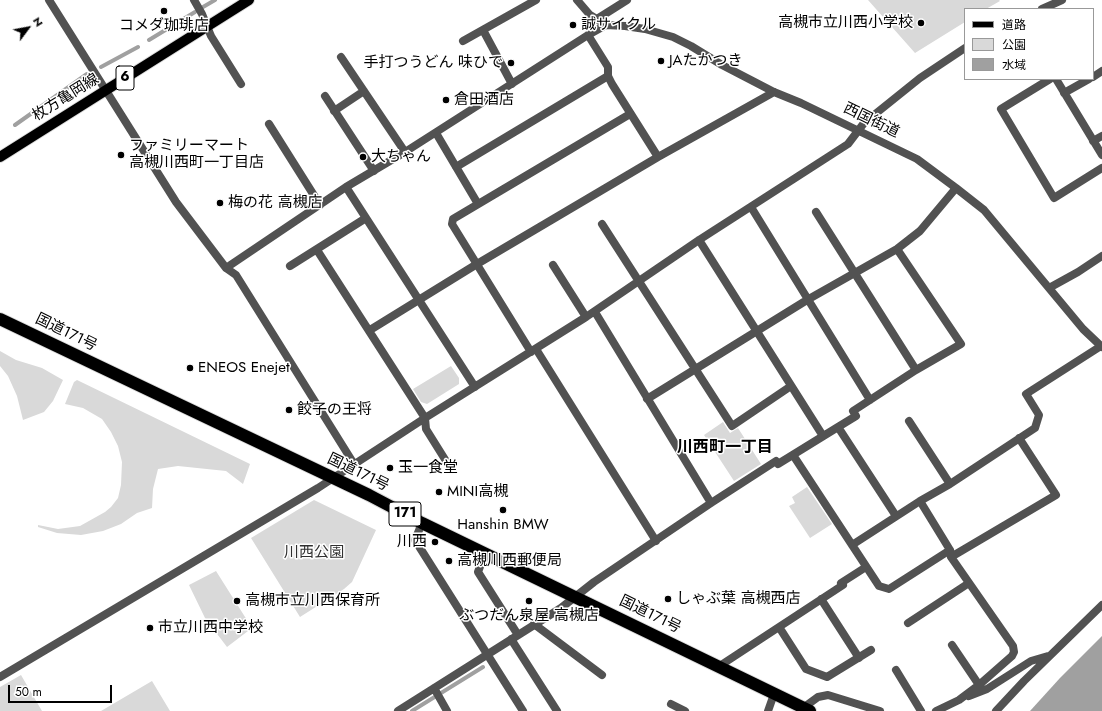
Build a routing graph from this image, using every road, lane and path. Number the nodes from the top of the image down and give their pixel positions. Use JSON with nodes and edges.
{"nodes":[{"id":1,"x":49,"y":0,"type":"edge"},
{"id":2,"x":194,"y":0,"type":"edge"},
{"id":3,"x":249,"y":0,"type":"edge"},
{"id":4,"x":536,"y":0,"type":"edge"},
{"id":5,"x":577,"y":0,"type":"edge"},
{"id":6,"x":627,"y":0,"type":"edge"},
{"id":7,"x":1062,"y":0,"type":"edge"},
{"id":8,"x":1044,"y":8,"type":"edge"},
{"id":9,"x":597,"y":19,"type":"junction"},
{"id":10,"x":606,"y":25,"type":"junction"},
{"id":11,"x":208,"y":26,"type":"junction"},
{"id":12,"x":482,"y":30,"type":"junction"},
{"id":13,"x":588,"y":35,"type":"junction"},
{"id":14,"x":463,"y":41,"type":"dead end"},
{"id":15,"x":964,"y":49,"type":"edge"},
{"id":16,"x":341,"y":57,"type":"dead end"},
{"id":17,"x":608,"y":76,"type":"junction"},
{"id":18,"x":1048,"y":80,"type":"edge"},
{"id":19,"x":1057,"y":80,"type":"edge"},
{"id":20,"x":1087,"y":80,"type":"edge"},
{"id":21,"x":241,"y":84,"type":"dead end"},
{"id":22,"x":512,"y":84,"type":"junction"},
{"id":23,"x":106,"y":90,"type":"junction"},
{"id":24,"x":364,"y":91,"type":"junction"},
{"id":25,"x":774,"y":92,"type":"junction"},
{"id":26,"x":1064,"y":93,"type":"junction"},
{"id":27,"x":325,"y":96,"type":"dead end"},
{"id":28,"x":334,"y":111,"type":"junction"},
{"id":29,"x":630,"y":114,"type":"junction"},
{"id":30,"x":269,"y":124,"type":"dead end"},
{"id":31,"x":858,"y":131,"type":"junction"},
{"id":32,"x":436,"y":133,"type":"junction"},
{"id":33,"x":1102,"y":136,"type":"edge"},
{"id":34,"x":1093,"y":141,"type":"junction"},
{"id":35,"x":405,"y":152,"type":"junction"},
{"id":36,"x":1102,"y":155,"type":"edge"},
{"id":37,"x":0,"y":157,"type":"edge"},
{"id":38,"x":658,"y":157,"type":"junction"},
{"id":39,"x":456,"y":166,"type":"junction"},
{"id":40,"x":1102,"y":168,"type":"edge"},
{"id":41,"x":374,"y":171,"type":"junction"},
{"id":42,"x":346,"y":188,"type":"junction"},
{"id":43,"x":956,"y":188,"type":"junction"},
{"id":44,"x":478,"y":204,"type":"junction"},
{"id":45,"x":320,"y":205,"type":"junction"},
{"id":46,"x":751,"y":207,"type":"junction"},
{"id":47,"x":816,"y":212,"type":"dead end"},
{"id":48,"x":366,"y":218,"type":"junction"},
{"id":49,"x":602,"y":224,"type":"dead end"},
{"id":50,"x":699,"y":240,"type":"junction"},
{"id":51,"x":897,"y":249,"type":"junction"},
{"id":52,"x":317,"y":250,"type":"junction"},
{"id":53,"x":1102,"y":256,"type":"edge"},
{"id":54,"x":477,"y":264,"type":"junction"},
{"id":55,"x":554,"y":265,"type":"dead end"},
{"id":56,"x":290,"y":266,"type":"dead end"},
{"id":57,"x":226,"y":268,"type":"junction"},
{"id":58,"x":856,"y":273,"type":"junction"},
{"id":59,"x":639,"y":282,"type":"junction"},
{"id":60,"x":1049,"y":288,"type":"junction"},
{"id":61,"x":419,"y":300,"type":"junction"},
{"id":62,"x":807,"y":300,"type":"junction"},
{"id":63,"x":594,"y":312,"type":"junction"},
{"id":64,"x":586,"y":317,"type":"junction"},
{"id":65,"x":0,"y":319,"type":"edge"},
{"id":66,"x":370,"y":330,"type":"junction"},
{"id":67,"x":756,"y":332,"type":"junction"},
{"id":68,"x":1101,"y":346,"type":"edge"},
{"id":69,"x":534,"y":350,"type":"junction"},
{"id":70,"x":695,"y":370,"type":"junction"},
{"id":71,"x":916,"y":370,"type":"junction"},
{"id":72,"x":791,"y":386,"type":"junction"},
{"id":73,"x":475,"y":387,"type":"junction"},
{"id":74,"x":647,"y":399,"type":"junction"},
{"id":75,"x":870,"y":400,"type":"junction"},
{"id":76,"x":425,"y":418,"type":"junction"},
{"id":77,"x":909,"y":421,"type":"dead end"},
{"id":78,"x":838,"y":427,"type":"junction"},
{"id":79,"x":823,"y":436,"type":"junction"},
{"id":80,"x":1019,"y":438,"type":"junction"},
{"id":81,"x":793,"y":455,"type":"junction"},
{"id":82,"x":446,"y":461,"type":"dead end"},
{"id":83,"x":354,"y":464,"type":"junction"},
{"id":84,"x":333,"y":478,"type":"junction"},
{"id":85,"x":950,"y":484,"type":"junction"},
{"id":86,"x":920,"y":501,"type":"junction"},
{"id":87,"x":711,"y":503,"type":"junction"},
{"id":88,"x":896,"y":516,"type":"junction"},
{"id":89,"x":422,"y":523,"type":"junction"},
{"id":90,"x":656,"y":541,"type":"junction"},
{"id":91,"x":852,"y":545,"type":"junction"},
{"id":92,"x":485,"y":553,"type":"junction"},
{"id":93,"x":951,"y":554,"type":"junction"},
{"id":94,"x":866,"y":567,"type":"junction"},
{"id":95,"x":969,"y":583,"type":"junction"},
{"id":96,"x":576,"y":597,"type":"junction"},
{"id":97,"x":821,"y":599,"type":"junction"},
{"id":98,"x":1102,"y":605,"type":"edge"},
{"id":99,"x":908,"y":623,"type":"dead end"},
{"id":100,"x":534,"y":624,"type":"junction"},
{"id":101,"x":779,"y":627,"type":"junction"},
{"id":102,"x":515,"y":637,"type":"junction"},
{"id":103,"x":952,"y":645,"type":"dead end"},
{"id":104,"x":872,"y":650,"type":"dead end"},
{"id":105,"x":487,"y":654,"type":"junction"},
{"id":106,"x":1050,"y":655,"type":"junction"},
{"id":107,"x":859,"y":658,"type":"junction"},
{"id":108,"x":718,"y":667,"type":"junction"},
{"id":109,"x":896,"y":670,"type":"dead end"},
{"id":110,"x":602,"y":675,"type":"dead end"},
{"id":111,"x":0,"y":677,"type":"edge"},
{"id":112,"x":979,"y":685,"type":"junction"},
{"id":113,"x":436,"y":693,"type":"junction"},
{"id":114,"x":774,"y":694,"type":"junction"},
{"id":115,"x":959,"y":700,"type":"junction"},
{"id":116,"x":671,"y":704,"type":"dead end"},
{"id":117,"x":806,"y":709,"type":"edge"},
{"id":118,"x":398,"y":711,"type":"edge"},
{"id":119,"x":447,"y":711,"type":"edge"},
{"id":120,"x":523,"y":711,"type":"edge"},
{"id":121,"x":557,"y":711,"type":"edge"},
{"id":122,"x":685,"y":711,"type":"edge"},
{"id":123,"x":768,"y":711,"type":"edge"},
{"id":124,"x":880,"y":711,"type":"edge"},
{"id":125,"x":922,"y":711,"type":"edge"},
{"id":126,"x":936,"y":711,"type":"edge"},
{"id":127,"x":996,"y":711,"type":"edge"}],
"edges":[{"from":1,"to":23,"type":"street"},
{"from":2,"to":11,"type":"street"},
{"from":3,"to":11,"type":"main road","name":"枚方亀岡線","number":"6"},
{"from":4,"to":12,"type":"street"},
{"from":5,"to":9,"type":"street"},
{"from":6,"to":9,"type":"street"},
{"from":7,"to":8,"type":"street"},
{"from":9,"to":10,"type":"street"},
{"from":10,"to":13,"type":"street"},
{"from":10,"to":25,"type":"street","name":"西国街道"},
{"from":11,"to":21,"type":"street"},
{"from":11,"to":23,"type":"main road","name":"枚方亀岡線","number":"6"},
{"from":12,"to":14,"type":"street"},
{"from":12,"to":22,"type":"street"},
{"from":13,"to":17,"type":"street"},
{"from":13,"to":22,"type":"street"},
{"from":15,"to":31,"type":"street"},
{"from":16,"to":24,"type":"street"},
{"from":17,"to":29,"type":"street"},
{"from":17,"to":39,"type":"street"},
{"from":18,"to":40,"type":"street"},
{"from":19,"to":26,"type":"street"},
{"from":20,"to":26,"type":"street"},
{"from":22,"to":32,"type":"street"},
{"from":23,"to":37,"type":"main road","name":"枚方亀岡線","number":"6"},
{"from":23,"to":57,"type":"street"},
{"from":24,"to":28,"type":"street"},
{"from":24,"to":35,"type":"street"},
{"from":25,"to":31,"type":"street","name":"西国街道"},
{"from":25,"to":38,"type":"street"},
{"from":26,"to":34,"type":"street"},
{"from":27,"to":28,"type":"street"},
{"from":28,"to":41,"type":"street"},
{"from":29,"to":38,"type":"street"},
{"from":29,"to":44,"type":"street"},
{"from":30,"to":45,"type":"street"},
{"from":31,"to":43,"type":"street","name":"西国街道"},
{"from":31,"to":46,"type":"street"},
{"from":32,"to":35,"type":"street"},
{"from":32,"to":39,"type":"street"},
{"from":33,"to":34,"type":"street"},
{"from":34,"to":36,"type":"street"},
{"from":35,"to":41,"type":"street"},
{"from":38,"to":54,"type":"street"},
{"from":39,"to":44,"type":"street"},
{"from":41,"to":42,"type":"street"},
{"from":42,"to":45,"type":"street"},
{"from":42,"to":48,"type":"street"},
{"from":43,"to":51,"type":"street"},
{"from":43,"to":60,"type":"street","name":"西国街道"},
{"from":44,"to":54,"type":"street"},
{"from":45,"to":57,"type":"street"},
{"from":46,"to":50,"type":"street"},
{"from":46,"to":62,"type":"street"},
{"from":47,"to":58,"type":"street"},
{"from":48,"to":52,"type":"street"},
{"from":48,"to":61,"type":"street"},
{"from":49,"to":59,"type":"street"},
{"from":50,"to":59,"type":"street"},
{"from":50,"to":67,"type":"street"},
{"from":51,"to":58,"type":"street"},
{"from":51,"to":71,"type":"street"},
{"from":52,"to":56,"type":"street"},
{"from":52,"to":66,"type":"street"},
{"from":53,"to":60,"type":"street"},
{"from":54,"to":61,"type":"street"},
{"from":54,"to":69,"type":"street"},
{"from":55,"to":64,"type":"street"},
{"from":57,"to":83,"type":"street"},
{"from":58,"to":62,"type":"street"},
{"from":58,"to":71,"type":"street"},
{"from":59,"to":63,"type":"street"},
{"from":59,"to":70,"type":"street"},
{"from":60,"to":68,"type":"street","name":"西国街道"},
{"from":61,"to":66,"type":"street"},
{"from":61,"to":73,"type":"street"},
{"from":62,"to":67,"type":"street"},
{"from":62,"to":75,"type":"street"},
{"from":63,"to":64,"type":"street"},
{"from":63,"to":74,"type":"street"},
{"from":64,"to":69,"type":"street"},
{"from":65,"to":84,"type":"highway","name":"国道171号","number":"171"},
{"from":66,"to":76,"type":"street"},
{"from":67,"to":70,"type":"street"},
{"from":67,"to":72,"type":"street"},
{"from":68,"to":80,"type":"street"},
{"from":69,"to":73,"type":"street"},
{"from":69,"to":90,"type":"street"},
{"from":70,"to":72,"type":"street"},
{"from":70,"to":74,"type":"street"},
{"from":71,"to":75,"type":"street"},
{"from":72,"to":79,"type":"street"},
{"from":73,"to":76,"type":"street"},
{"from":74,"to":87,"type":"street"},
{"from":75,"to":78,"type":"street"},
{"from":76,"to":82,"type":"street"},
{"from":76,"to":83,"type":"street"},
{"from":77,"to":85,"type":"street"},
{"from":78,"to":79,"type":"street"},
{"from":78,"to":88,"type":"street"},
{"from":79,"to":81,"type":"street"},
{"from":80,"to":85,"type":"street"},
{"from":80,"to":93,"type":"street"},
{"from":81,"to":87,"type":"street"},
{"from":81,"to":91,"type":"street"},
{"from":83,"to":84,"type":"street"},
{"from":84,"to":89,"type":"highway","name":"国道171号","number":"171"},
{"from":84,"to":111,"type":"street"},
{"from":85,"to":86,"type":"street"},
{"from":86,"to":88,"type":"street"},
{"from":86,"to":93,"type":"street"},
{"from":87,"to":90,"type":"street"},
{"from":88,"to":91,"type":"street"},
{"from":89,"to":92,"type":"highway","name":"国道171号","number":"171"},
{"from":89,"to":105,"type":"street"},
{"from":90,"to":96,"type":"street"},
{"from":91,"to":94,"type":"street"},
{"from":92,"to":96,"type":"highway","name":"国道171号","number":"171"},
{"from":92,"to":102,"type":"street"},
{"from":93,"to":94,"type":"street"},
{"from":93,"to":95,"type":"street"},
{"from":94,"to":97,"type":"street"},
{"from":95,"to":99,"type":"street"},
{"from":95,"to":112,"type":"street"},
{"from":96,"to":100,"type":"street"},
{"from":96,"to":108,"type":"highway","name":"国道171号","number":"171"},
{"from":97,"to":101,"type":"street"},
{"from":97,"to":107,"type":"street"},
{"from":98,"to":106,"type":"street"},
{"from":100,"to":102,"type":"street"},
{"from":100,"to":110,"type":"street"},
{"from":101,"to":107,"type":"street"},
{"from":101,"to":108,"type":"street"},
{"from":102,"to":105,"type":"street"},
{"from":102,"to":121,"type":"street"},
{"from":103,"to":112,"type":"street"},
{"from":104,"to":107,"type":"street"},
{"from":105,"to":113,"type":"street"},
{"from":105,"to":120,"type":"street"},
{"from":106,"to":115,"type":"street"},
{"from":106,"to":127,"type":"street"},
{"from":108,"to":114,"type":"highway","name":"国道171号","number":"171"},
{"from":109,"to":125,"type":"street"},
{"from":112,"to":115,"type":"street"},
{"from":113,"to":118,"type":"street"},
{"from":113,"to":119,"type":"street"},
{"from":114,"to":117,"type":"highway","name":"国道171号","number":"171"},
{"from":114,"to":123,"type":"street"},
{"from":115,"to":126,"type":"street"},
{"from":116,"to":122,"type":"street"},
{"from":117,"to":124,"type":"street"}]}
